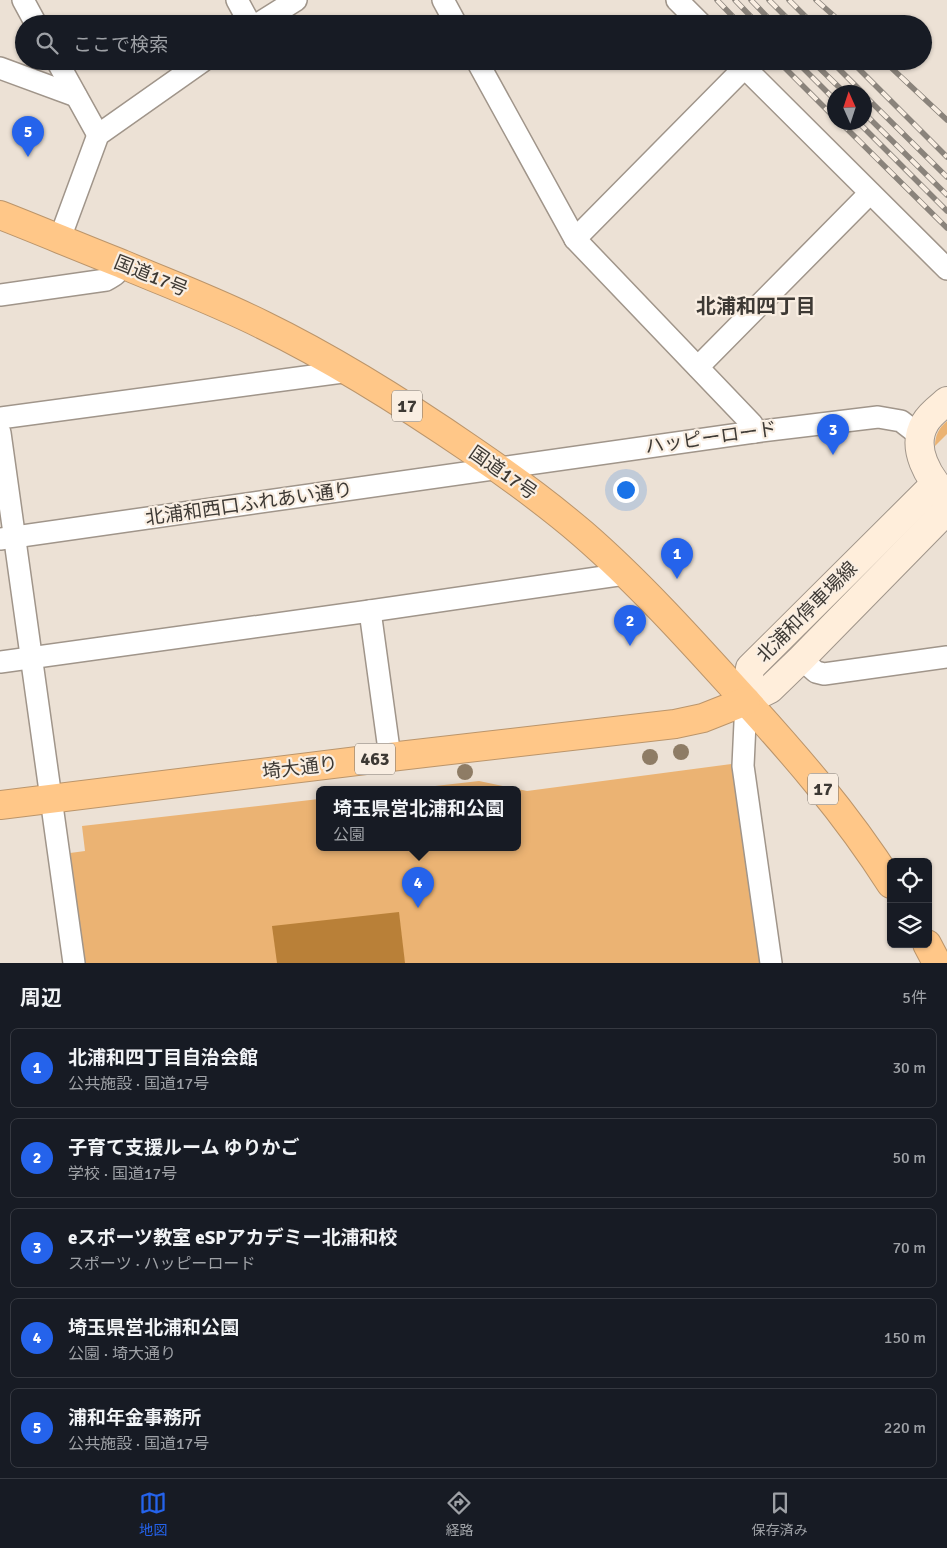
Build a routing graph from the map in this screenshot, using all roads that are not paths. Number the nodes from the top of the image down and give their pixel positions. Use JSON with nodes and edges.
{"nodes":[{"id":1,"x":23,"y":0,"type":"edge"},
{"id":2,"x":237,"y":0,"type":"edge"},
{"id":3,"x":296,"y":0,"type":"edge"},
{"id":4,"x":443,"y":0,"type":"edge"},
{"id":5,"x":678,"y":0,"type":"edge"},
{"id":6,"x":31,"y":15,"type":"edge"},
{"id":7,"x":245,"y":15,"type":"edge"},
{"id":8,"x":272,"y":15,"type":"edge"},
{"id":9,"x":451,"y":15,"type":"edge"},
{"id":10,"x":692,"y":15,"type":"edge"},
{"id":11,"x":0,"y":68,"type":"edge"},
{"id":12,"x":62,"y":70,"type":"edge"},
{"id":13,"x":191,"y":70,"type":"edge"},
{"id":14,"x":482,"y":70,"type":"edge"},
{"id":15,"x":735,"y":70,"type":"edge"},
{"id":16,"x":747,"y":70,"type":"edge"},
{"id":17,"x":76,"y":96,"type":"junction"},
{"id":18,"x":98,"y":135,"type":"junction"},
{"id":19,"x":870,"y":193,"type":"junction"},
{"id":20,"x":0,"y":215,"type":"edge"},
{"id":21,"x":60,"y":238,"type":"junction"},
{"id":22,"x":576,"y":239,"type":"junction"},
{"id":23,"x":121,"y":264,"type":"junction"},
{"id":24,"x":947,"y":269,"type":"edge"},
{"id":25,"x":0,"y":295,"type":"edge"},
{"id":26,"x":698,"y":367,"type":"junction"},
{"id":27,"x":350,"y":371,"type":"junction"},
{"id":28,"x":947,"y":400,"type":"edge"},
{"id":29,"x":0,"y":418,"type":"edge"},
{"id":30,"x":754,"y":432,"type":"junction"},
{"id":31,"x":0,"y":433,"type":"edge"},
{"id":32,"x":919,"y":435,"type":"junction"},
{"id":33,"x":499,"y":469,"type":"junction"},
{"id":34,"x":941,"y":490,"type":"edge"},
{"id":35,"x":947,"y":510,"type":"edge"},
{"id":36,"x":7,"y":538,"type":"edge"},
{"id":37,"x":625,"y":574,"type":"junction"},
{"id":38,"x":370,"y":612,"type":"junction"},
{"id":39,"x":947,"y":657,"type":"edge"},
{"id":40,"x":31,"y":658,"type":"junction"},
{"id":41,"x":801,"y":659,"type":"junction"},
{"id":42,"x":0,"y":662,"type":"edge"},
{"id":43,"x":746,"y":701,"type":"junction"},
{"id":44,"x":390,"y":757,"type":"junction"},
{"id":45,"x":50,"y":799,"type":"junction"},
{"id":46,"x":0,"y":805,"type":"edge"},
{"id":47,"x":887,"y":878,"type":"edge"},
{"id":48,"x":929,"y":948,"type":"edge"},
{"id":49,"x":74,"y":963,"type":"edge"},
{"id":50,"x":771,"y":963,"type":"edge"},
{"id":51,"x":937,"y":963,"type":"edge"}],
"edges":[{"from":1,"to":6,"type":"street"},
{"from":2,"to":7,"type":"street"},
{"from":3,"to":8,"type":"street"},
{"from":4,"to":9,"type":"street"},
{"from":5,"to":10,"type":"street"},
{"from":11,"to":17,"type":"street"},
{"from":12,"to":17,"type":"street"},
{"from":13,"to":18,"type":"street"},
{"from":14,"to":22,"type":"street"},
{"from":15,"to":22,"type":"street"},
{"from":16,"to":19,"type":"street"},
{"from":17,"to":18,"type":"street"},
{"from":18,"to":21,"type":"street"},
{"from":19,"to":24,"type":"street"},
{"from":19,"to":26,"type":"street"},
{"from":20,"to":21,"type":"highway","name":"国道17号","number":"17"},
{"from":21,"to":23,"type":"highway","name":"国道17号","number":"17"},
{"from":22,"to":26,"type":"street"},
{"from":23,"to":25,"type":"street"},
{"from":23,"to":27,"type":"highway","name":"国道17号","number":"17"},
{"from":26,"to":30,"type":"street"},
{"from":27,"to":29,"type":"street"},
{"from":27,"to":33,"type":"highway","name":"国道17号","number":"17"},
{"from":28,"to":32,"type":"main road"},
{"from":30,"to":32,"type":"street","name":"ハッピーロード"},
{"from":30,"to":33,"type":"street","name":"ハッピーロード"},
{"from":31,"to":36,"type":"street"},
{"from":32,"to":34,"type":"main road"},
{"from":33,"to":36,"type":"street","name":"北浦和西口ふれあい通り"},
{"from":33,"to":37,"type":"highway","name":"国道17号","number":"17"},
{"from":34,"to":43,"type":"main road","name":"北浦和停車場線"},
{"from":35,"to":41,"type":"main road","name":"北浦和停車場線"},
{"from":36,"to":40,"type":"street"},
{"from":37,"to":38,"type":"street"},
{"from":37,"to":43,"type":"highway","name":"国道17号","number":"17"},
{"from":38,"to":40,"type":"street"},
{"from":38,"to":44,"type":"street"},
{"from":39,"to":41,"type":"street"},
{"from":40,"to":42,"type":"street"},
{"from":40,"to":45,"type":"street"},
{"from":41,"to":43,"type":"main road","name":"北浦和停車場線"},
{"from":43,"to":44,"type":"highway","name":"埼大通り","number":"463"},
{"from":43,"to":47,"type":"highway","name":"国道17号","number":"17"},
{"from":43,"to":50,"type":"street"},
{"from":44,"to":45,"type":"highway","name":"埼大通り","number":"463"},
{"from":45,"to":46,"type":"highway","name":"埼大通り","number":"463"},
{"from":45,"to":49,"type":"street"},
{"from":48,"to":51,"type":"highway"}]}
